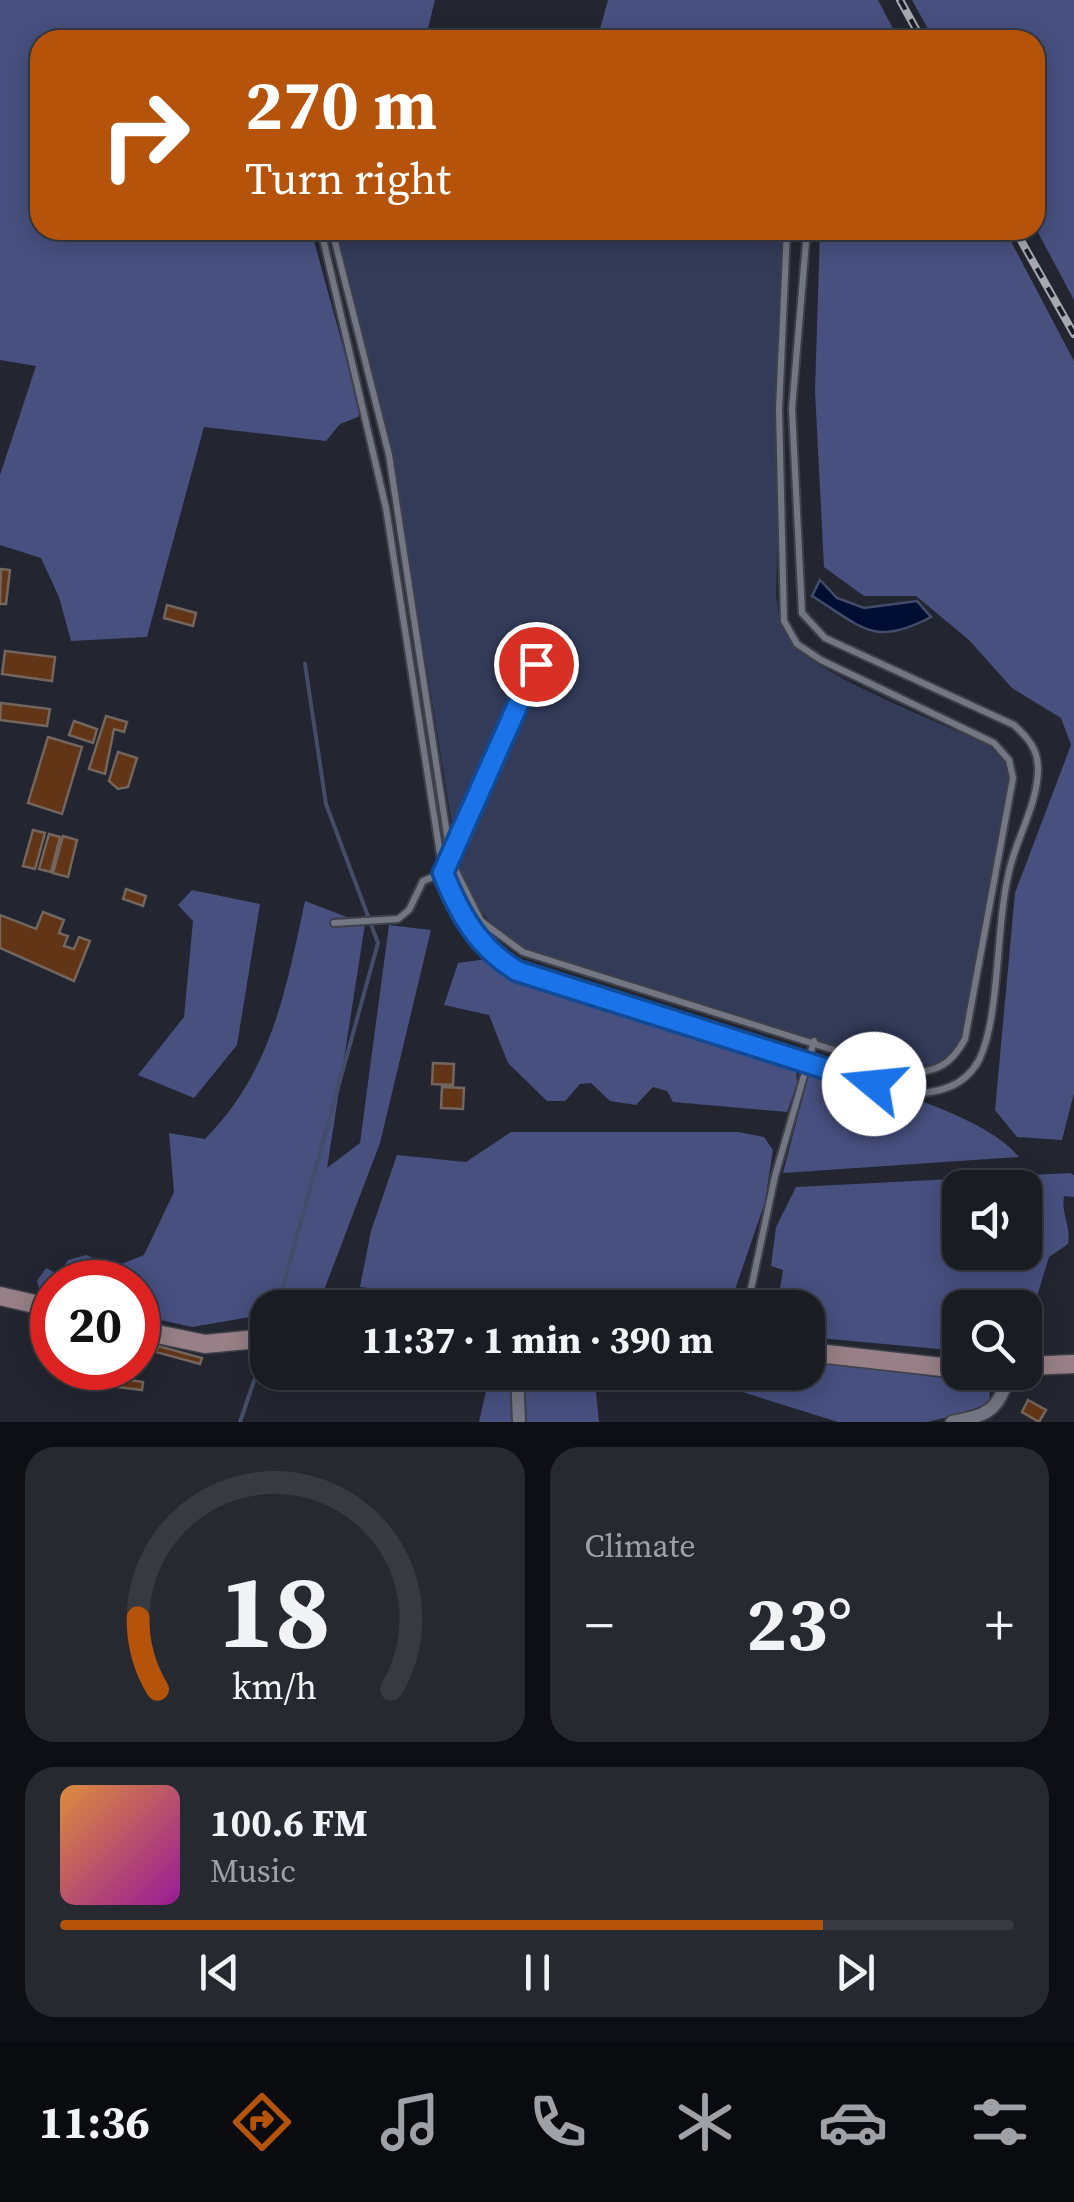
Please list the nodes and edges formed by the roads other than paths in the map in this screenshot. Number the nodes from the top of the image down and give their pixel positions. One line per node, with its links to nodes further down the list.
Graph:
1 (323, 240): 7 (lane)
2 (334, 240): 6 (lane)
3 (787, 240): 9 (lane)
4 (805, 240): 10 (lane)
5 (536, 664): 6 (lane)
6 (451, 861): 7 (lane); 9 (lane)
7 (443, 873): 8 (lane); 10 (lane)
8 (334, 923)
9 (814, 1041): 10 (lane)
10 (807, 1063): 11 (lane)
11 (751, 1290)
12 (0, 1296): 13 (street)
13 (30, 1303)
14 (160, 1334): 15 (street)
15 (250, 1340)
16 (825, 1354): 19 (street)
17 (1074, 1364): 18 (street)
18 (1042, 1365)
19 (942, 1367)
20 (518, 1390): 22 (street)
21 (1003, 1390): 23 (street)
22 (519, 1422)
23 (952, 1422)

